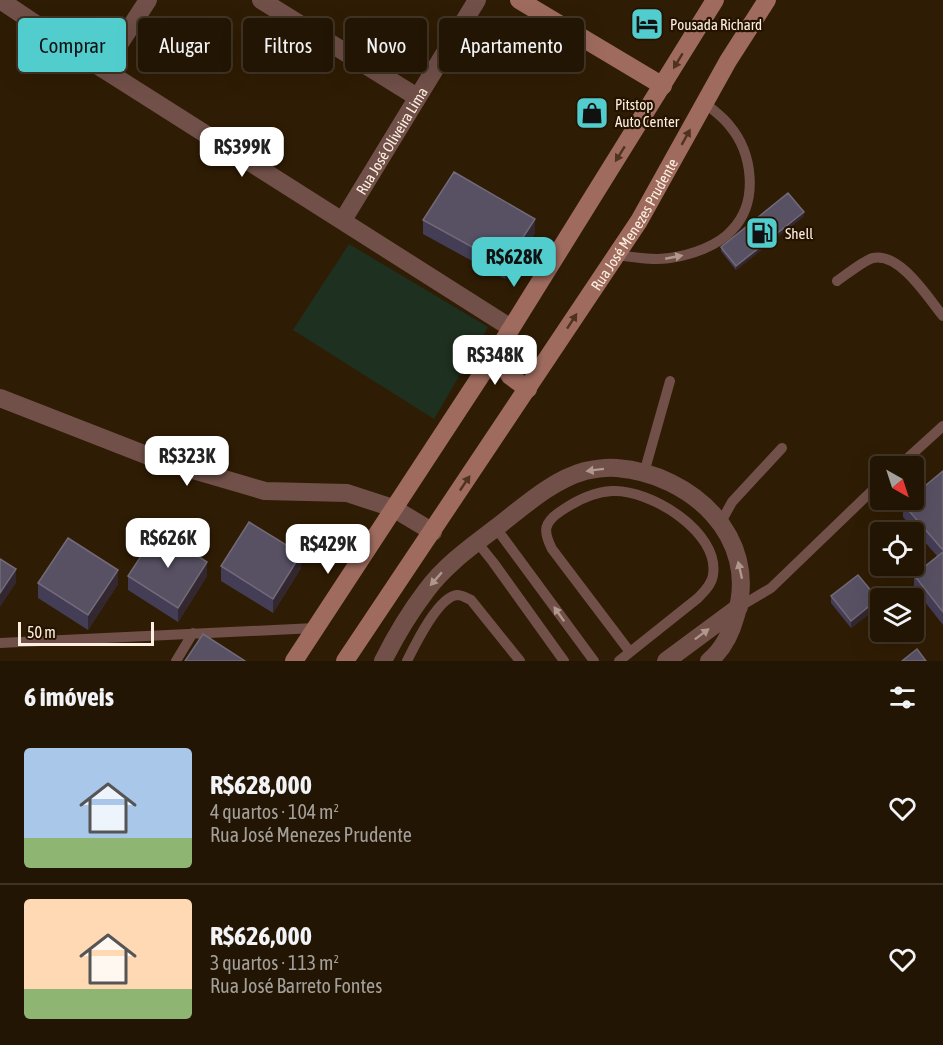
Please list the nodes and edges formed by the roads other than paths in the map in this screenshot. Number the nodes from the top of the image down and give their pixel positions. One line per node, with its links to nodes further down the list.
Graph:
1 (0, 0): 8 (street)
2 (148, 0): 9 (street)
3 (261, 0): 12 (street)
4 (477, 0): 12 (street, Rua José Oliveira Lima)
5 (519, 0): 11 (main road)
6 (715, 0): 11 (main road, one-way to 11)
7 (767, 0): 13 (main road, Rua José Menezes Prudente)
8 (27, 18)
9 (126, 34)
10 (108, 72): 14 (street)
11 (663, 86): 18 (main road, one-way to 18)
12 (417, 97): 14 (street, Rua José Oliveira Lima)
13 (705, 103): 15 (main road, Rua José Menezes Prudente, one-way to 13); 15 (lane, one-way to 13)
14 (343, 220): 18 (street)
15 (616, 255): 21 (main road, Rua José Menezes Prudente, one-way to 15)
16 (837, 280): 17 (lane)
17 (943, 316)
18 (511, 328): 19 (main road)
19 (496, 351): 21 (main road); 28 (main road)
20 (670, 381): 26 (lane)
21 (528, 389): 31 (main road, Rua José Menezes Prudente, one-way to 21)
22 (0, 398): 28 (street)
23 (943, 426): 25 (lane)
24 (782, 448): 29 (lane)
25 (910, 456)
26 (644, 473): 29 (street); 30 (street, one-way to 30)
27 (870, 493): 33 (lane)
28 (393, 508): 31 (street); 34 (main road)
29 (721, 522): 33 (street, one-way to 29)
30 (496, 528): 32 (street); 45 (lane, one-way to 30)
31 (433, 532): 40 (main road, Rua José Menezes Prudente)
32 (477, 542): 41 (street, one-way to 41); 44 (lane)
33 (739, 607): 47 (street, one-way to 33); 48 (street)
34 (315, 628): 35 (lane); 39 (main road)
35 (193, 633): 36 (lane); 38 (lane)
36 (0, 643)
37 (630, 652): 37 (lane); 46 (lane)
38 (176, 661)
39 (294, 661)
40 (345, 661)
41 (383, 661)
42 (406, 661): 43 (lane)
43 (520, 661)
44 (564, 661)
45 (594, 661)
46 (619, 661)
47 (666, 661)
48 (709, 661)

